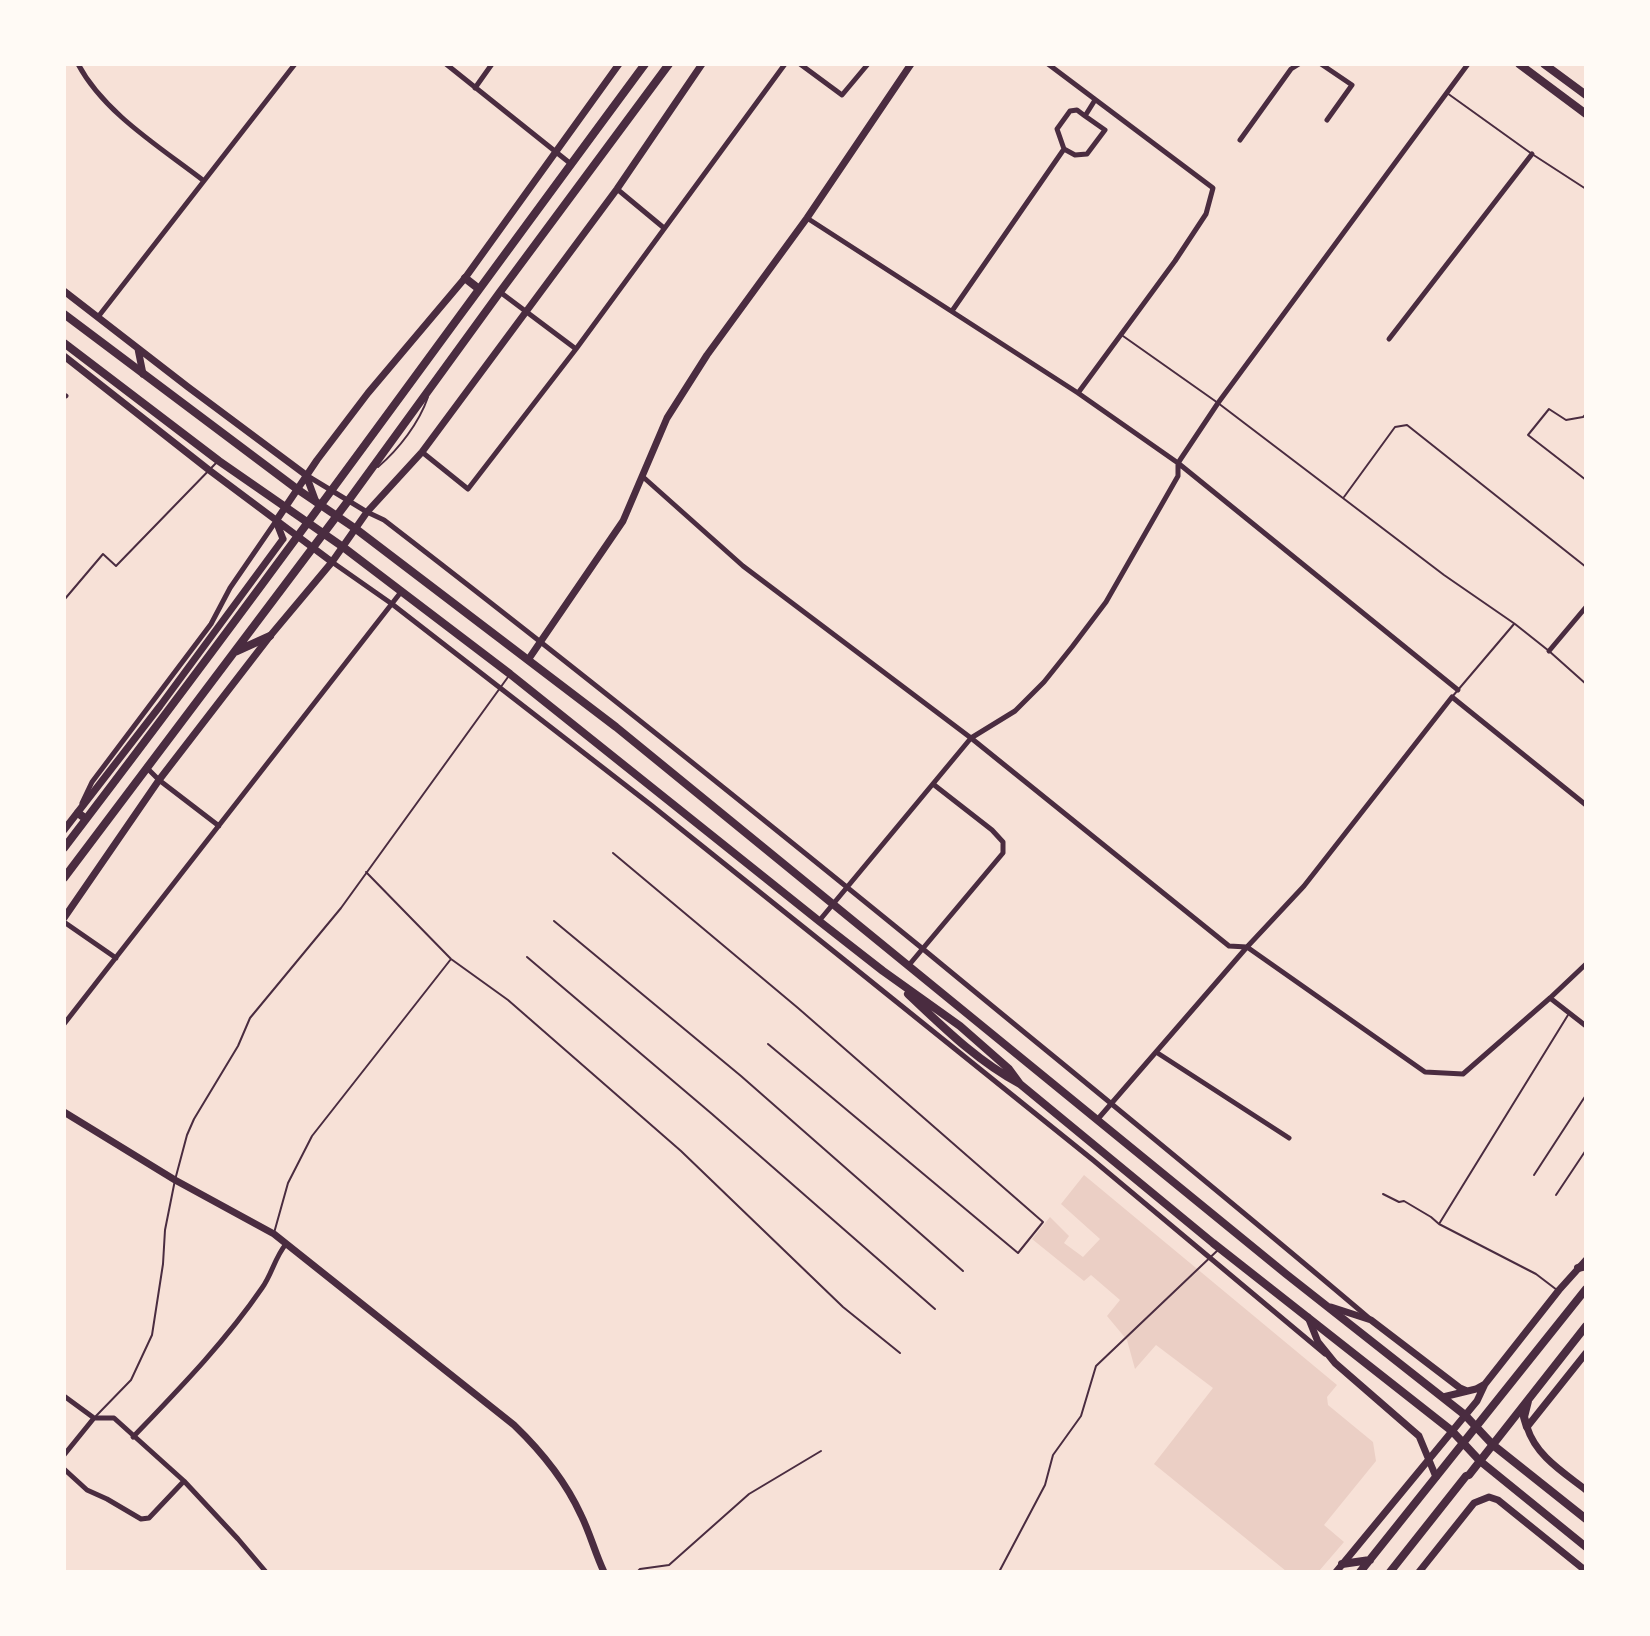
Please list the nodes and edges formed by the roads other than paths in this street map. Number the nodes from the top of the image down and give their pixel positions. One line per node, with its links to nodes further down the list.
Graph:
1 (78, 64): 31 (street)
2 (295, 64): 31 (street)
3 (446, 64): 19 (street)
4 (492, 64): 19 (street)
5 (619, 64): 28 (street)
6 (645, 64): 30 (main road)
7 (669, 64): 39 (main road)
8 (702, 64): 32 (street)
9 (784, 64): 35 (street)
10 (800, 64): 11 (street)
11 (868, 64)
12 (910, 64): 34 (street)
13 (1048, 64): 22 (street)
14 (1299, 64): 26 (street)
15 (1321, 64): 25 (street)
16 (1468, 64): 20 (street)
17 (1518, 64): 23 (main road)
18 (1544, 64): 21 (main road)
19 (475, 88): 28 (street)
20 (1447, 93): 29 (lane); 52 (street)
21 (1586, 95)
22 (1095, 100): 24 (street); 44 (street)
23 (1586, 114)
24 (1085, 116): 27 (street); 27 (street)
25 (1327, 120)
26 (1240, 140)
27 (1064, 149): 40 (street)
28 (555, 151): 30 (street); 36 (street)
29 (1532, 154): 33 (lane); 45 (street)
30 (571, 164): 37 (main road)
31 (204, 181): 43 (street)
32 (616, 189): 35 (street); 41 (street)
33 (1586, 189)
34 (807, 219): 40 (street); 59 (street)
35 (664, 228): 48 (street)
36 (465, 278): 37 (main road); 58 (street)
37 (480, 289): 63 (main road)
38 (64, 291): 43 (street)
39 (500, 292): 41 (street); 66 (main road)
40 (952, 311): 51 (street)
41 (525, 312): 48 (street); 54 (street)
42 (64, 314): 50 (main road)
43 (98, 317): 47 (street)
44 (1122, 334): 51 (street); 52 (lane)
45 (1389, 339)
46 (64, 343): 55 (main road)
47 (138, 349): 50 (street); 58 (street)
48 (576, 349): 54 (street)
49 (64, 356): 57 (street)
50 (143, 374): 61 (main road)
51 (1078, 393): 56 (street)
52 (1218, 403): 56 (street); 62 (lane)
53 (1586, 414): 60 (lane)
54 (422, 452): 65 (street)
55 (219, 461): 57 (lane); 64 (main road)
56 (1178, 463): 90 (street); 92 (street)
57 (209, 470): 67 (street); 78 (lane)
58 (306, 475): 61 (street); 63 (street); 65 (street)
59 (642, 476): 83 (street); 92 (street)
60 (1586, 480)
61 (297, 489): 63 (main road); 64 (street)
62 (1344, 497): 76 (lane); 81 (lane)
63 (319, 504): 66 (main road); 68 (main road)
64 (285, 508): 67 (street); 68 (main road)
65 (367, 512): 69 (street); 83 (street)
66 (337, 516): 69 (main road); 70 (main road)
67 (276, 522): 71 (street); 72 (street); 97 (street)
68 (308, 525): 70 (main road); 71 (main road)
69 (356, 529): 74 (street); 86 (main road)
70 (323, 534): 73 (main road); 74 (main road)
71 (298, 537): 72 (street); 73 (street); 98 (main road)
72 (283, 539): 97 (street)
73 (313, 547): 75 (street); 84 (main road)
74 (343, 547): 75 (street); 77 (main road)
75 (332, 562): 79 (street); 82 (street)
76 (1586, 567)
77 (401, 592): 79 (street); 87 (main road)
78 (64, 600)
79 (392, 604): 89 (street); 99 (street)
80 (1586, 607): 85 (street)
81 (1515, 624): 85 (lane); 90 (lane)
82 (270, 636): 84 (main road); 94 (street)
83 (541, 641): 86 (street); 105 (street)
84 (236, 651): 93 (main road)
85 (1549, 651): 88 (lane)
86 (528, 660): 106 (main road)
87 (510, 674): 89 (lane); 109 (main road)
88 (1586, 684)
89 (500, 689): 103 (lane); 139 (street)
90 (1458, 690): 91 (lane)
91 (1452, 697): 96 (street); 110 (street)
92 (971, 738): 95 (street); 110 (street)
93 (146, 767): 94 (street); 104 (main road)
94 (159, 780): 99 (street); 107 (street)
95 (933, 784): 105 (street); 111 (street)
96 (1586, 805)
97 (78, 813): 98 (main road); 100 (street)
98 (86, 819): 101 (main road)
99 (219, 826): 113 (street)
100 (64, 830)
101 (64, 848)
102 (614, 853): 122 (lane)
103 (366, 871): 114 (lane); 132 (lane)
104 (64, 878)
105 (848, 887): 106 (street); 111 (street)
106 (834, 904): 109 (street); 116 (main road)
107 (64, 920): 113 (street)
108 (554, 921): 142 (lane)
109 (819, 921): 117 (main road)
110 (1247, 947): 118 (street); 123 (street)
111 (922, 949): 116 (street); 126 (street)
112 (527, 957): 146 (lane)
113 (117, 958): 120 (street)
114 (451, 959): 136 (lane); 150 (lane)
115 (1586, 963): 118 (street)
116 (909, 965): 128 (main road)
117 (883, 971): 124 (main road); 124 (main road)
118 (1550, 998): 119 (street)
119 (1569, 1012): 121 (street); 135 (lane)
120 (64, 1024)
121 (1586, 1026)
122 (768, 1044)
123 (1156, 1052): 126 (street); 129 (street)
124 (1020, 1084): 138 (main road)
125 (1586, 1095): 131 (lane)
126 (1112, 1103): 128 (street); 148 (street)
127 (64, 1112): 132 (street)
128 (1097, 1119): 145 (main road)
129 (1289, 1138)
130 (1586, 1150): 134 (lane)
131 (1534, 1175)
132 (175, 1179): 136 (street); 159 (lane)
133 (1383, 1194): 135 (lane)
134 (1556, 1195)
135 (1439, 1224): 144 (lane)
136 (274, 1234): 137 (street)
137 (286, 1244): 163 (street); 182 (street)
138 (1220, 1248): 139 (lane); 147 (main road)
139 (1209, 1259): 152 (street); 184 (lane)
140 (1586, 1260): 141 (street)
141 (1582, 1267): 144 (street)
142 (963, 1271)
143 (1586, 1289): 160 (main road)
144 (1559, 1290): 153 (street)
145 (1326, 1306): 148 (street); 156 (main road)
146 (935, 1309)
147 (1308, 1317): 152 (street); 162 (main road)
148 (1371, 1320): 154 (street)
149 (1585, 1327): 157 (main road)
150 (900, 1353)
151 (1586, 1353): 161 (street)
152 (1335, 1363): 166 (street)
153 (1485, 1384): 154 (street); 158 (street)
154 (1467, 1391): 156 (street)
155 (64, 1396): 159 (street)
156 (1443, 1397): 158 (main road)
157 (1528, 1400): 161 (main road); 165 (main road)
158 (1465, 1415): 160 (main road); 162 (street)
159 (94, 1418): 163 (street); 168 (street)
160 (1476, 1426): 164 (main road); 165 (main road)
161 (1527, 1427): 175 (street)
162 (1452, 1431): 164 (main road); 169 (street)
163 (133, 1437): 174 (street)
164 (1464, 1443): 170 (main road); 173 (main road)
165 (1493, 1445): 170 (main road); 176 (main road)
166 (1424, 1448): 169 (street); 172 (street)
167 (821, 1451): 183 (lane)
168 (64, 1455)
169 (1429, 1460): 172 (street); 173 (street)
170 (1480, 1461): 177 (main road); 186 (main road)
171 (64, 1469): 174 (street)
172 (1419, 1472): 179 (street)
173 (1436, 1477): 178 (main road)
174 (184, 1481): 181 (street)
175 (1586, 1490)
176 (1586, 1520)
177 (1586, 1547)
178 (1370, 1560): 179 (main road); 185 (main road)
179 (1339, 1568)
180 (1586, 1571): 187 (street)
181 (266, 1572)
182 (604, 1572)
183 (637, 1572)
184 (999, 1572)
185 (1360, 1572)
186 (1390, 1572)
187 (1419, 1572)

